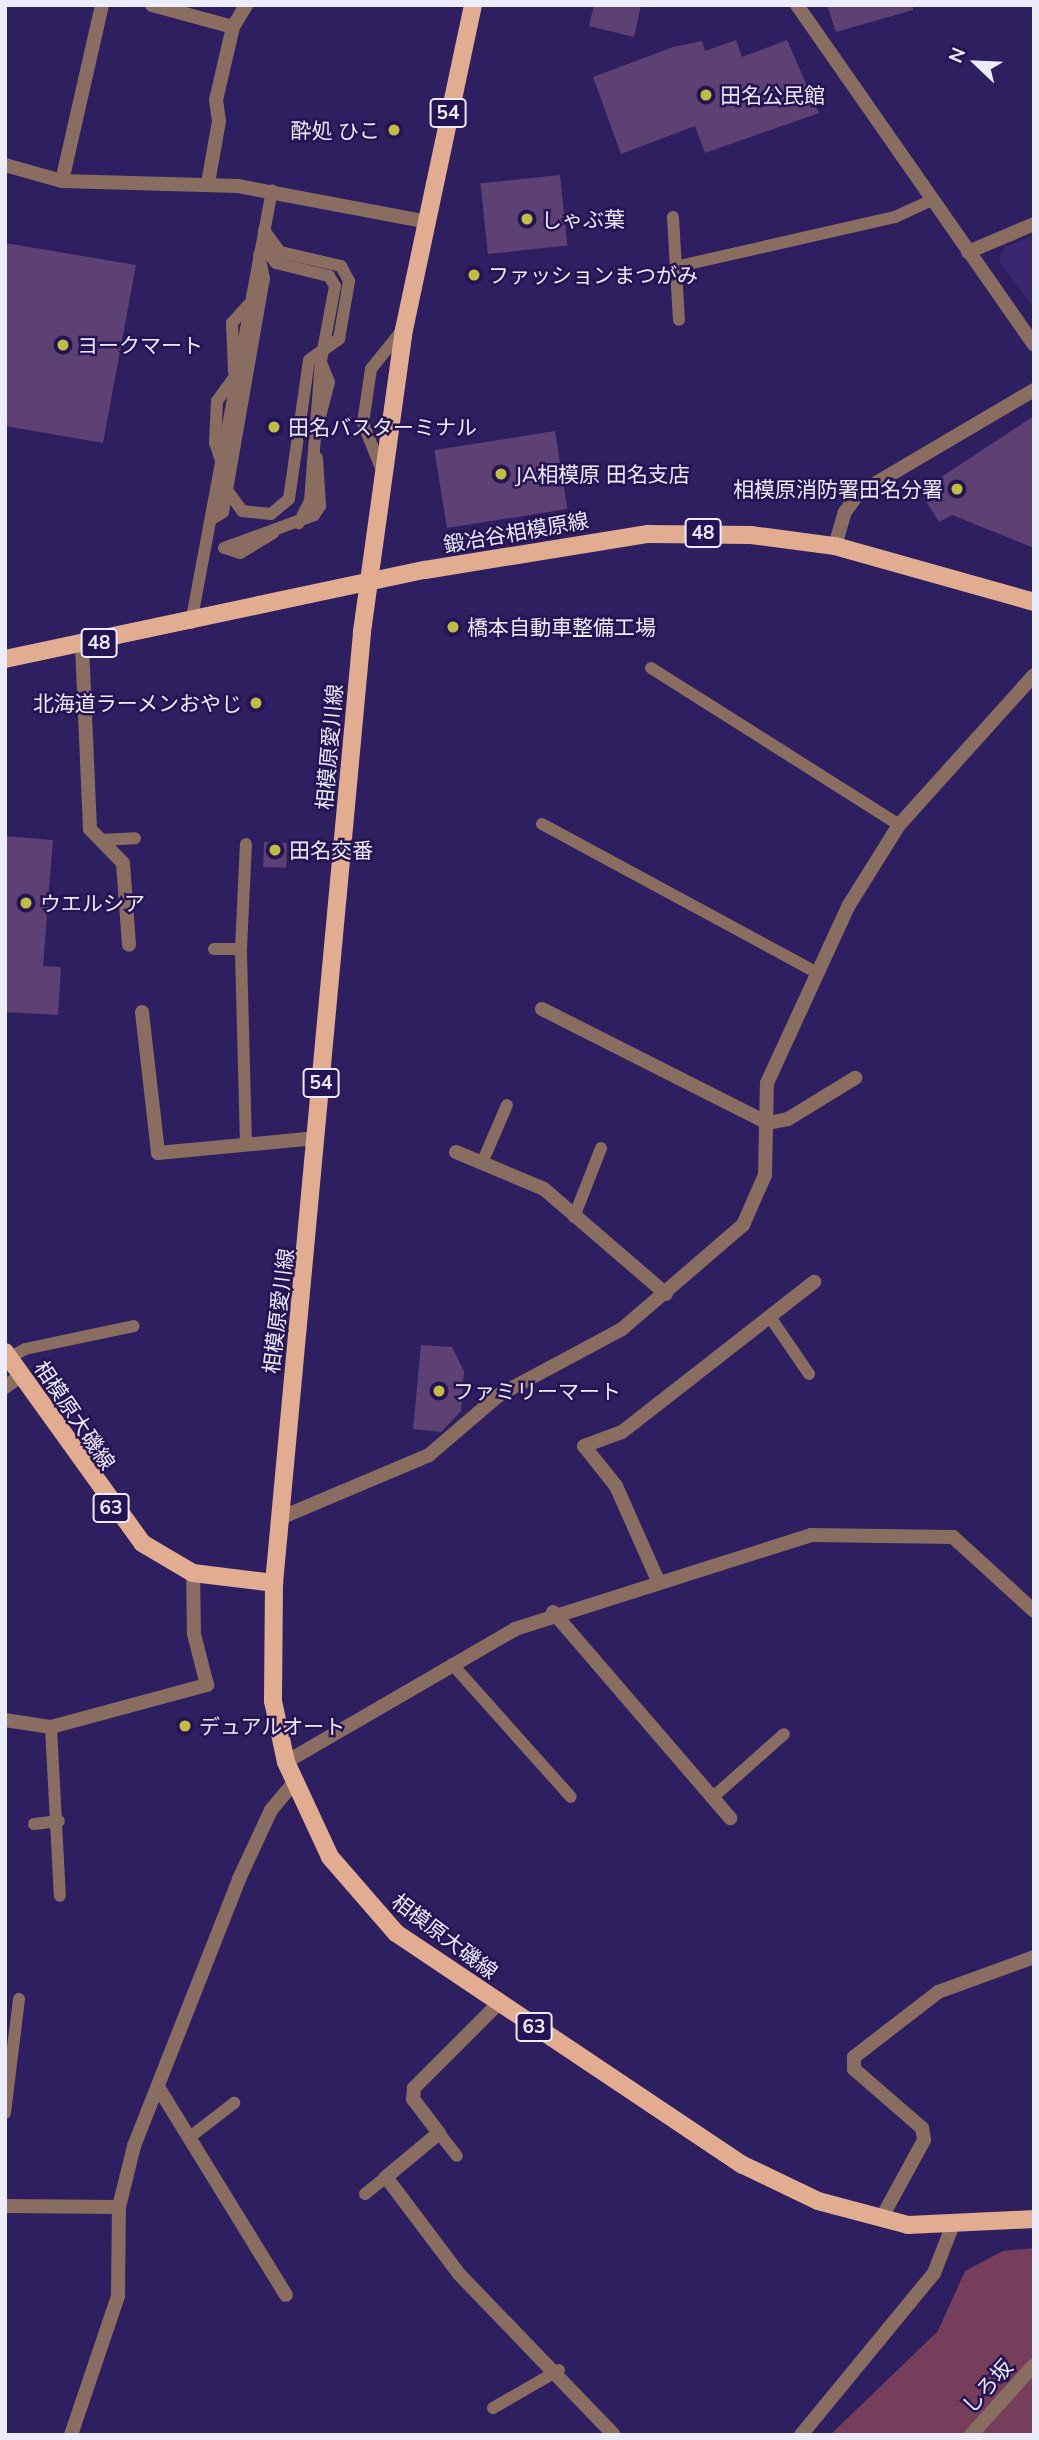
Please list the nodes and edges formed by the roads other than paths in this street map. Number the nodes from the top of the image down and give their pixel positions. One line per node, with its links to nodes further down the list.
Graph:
1 (102, 5): 8 (street)
2 (152, 5): 6 (street)
3 (246, 5): 6 (street)
4 (472, 5): 13 (main road, 相模原愛川線 / 54)
5 (797, 5): 11 (street)
6 (233, 27): 9 (street)
7 (5, 165): 8 (street)
8 (62, 181): 9 (street)
9 (208, 183): 10 (street)
10 (271, 191): 13 (street); 15 (lane)
11 (932, 200): 17 (street); 19 (lane)
12 (673, 217): 19 (lane)
13 (424, 221): 22 (main road, 相模原愛川線 / 54)
14 (1034, 224): 17 (street)
15 (264, 230): 16 (lane); 18 (lane)
16 (260, 249): 20 (lane); 20 (lane)
17 (968, 252): 23 (street)
18 (304, 258): 20 (lane); 24 (lane)
19 (675, 267): 21 (lane)
20 (269, 270): 24 (lane); 27 (lane); 28 (lane)
21 (679, 320)
22 (404, 328): 26 (main road, 相模原愛川線 / 54); 26 (lane)
23 (1034, 345)
24 (322, 356): 27 (lane); 29 (lane)
25 (1034, 390): 30 (street)
26 (381, 468): 31 (main road, 相模原愛川線 / 54)
27 (227, 490): 28 (lane)
28 (212, 519): 29 (lane)
29 (210, 534): 33 (lane)
30 (835, 546): 31 (main road, 鍛冶谷相模原線 / 48); 32 (main road, 鍛冶谷相模原線 / 48)
31 (368, 583): 33 (main road, 鍛冶谷相模原線 / 48); 52 (main road, 相模原愛川線 / 54)
32 (1034, 602)
33 (191, 624): 34 (main road, 鍛冶谷相模原線 / 48)
34 (82, 646): 35 (main road, 鍛冶谷相模原線 / 48); 41 (street)
35 (5, 659)
36 (651, 668): 39 (lane)
37 (1034, 675): 39 (street)
38 (542, 824): 46 (lane)
39 (899, 825): 46 (street)
40 (135, 838): 41 (lane)
41 (101, 840): 43 (street)
42 (246, 844): 45 (lane)
43 (129, 945)
44 (214, 949): 45 (lane)
45 (241, 949): 53 (lane)
46 (816, 972): 51 (street)
47 (542, 1009): 51 (street)
48 (142, 1012): 53 (street)
49 (855, 1078): 51 (street)
50 (507, 1105): 56 (lane)
51 (768, 1123): 59 (street)
52 (316, 1138): 53 (street); 66 (main road, 相模原愛川線 / 54)
53 (246, 1144)
54 (601, 1148): 57 (lane)
55 (456, 1152): 56 (street)
56 (482, 1163): 57 (street)
57 (574, 1217): 59 (street)
58 (814, 1282): 60 (street)
59 (666, 1294): 66 (street)
60 (770, 1317): 63 (lane); 69 (street)
61 (134, 1326): 62 (lane)
62 (7, 1355): 64 (main road, 相模原大磯線 / 63)
63 (809, 1374)
64 (22, 1376): 65 (street); 67 (main road, 相模原大磯線 / 63)
65 (5, 1387)
66 (279, 1518): 68 (main road, 相模原愛川線 / 54)
67 (193, 1573): 68 (main road, 相模原大磯線 / 63); 74 (street)
68 (274, 1583): 76 (main road, 相模原大磯線 / 63)
69 (659, 1583): 70 (street); 71 (street)
70 (1034, 1611)
71 (553, 1612): 72 (street); 79 (street)
72 (452, 1664): 76 (street); 78 (lane)
73 (5, 1720): 74 (street)
74 (51, 1727): 81 (lane)
75 (784, 1734): 79 (lane)
76 (286, 1762): 77 (main road, 相模原大磯線 / 63)
77 (292, 1785): 86 (main road, 相模原大磯線 / 63); 88 (street)
78 (571, 1797)
79 (712, 1798): 80 (street)
80 (730, 1818)
81 (59, 1821): 82 (lane); 83 (lane)
82 (34, 1824)
83 (60, 1896)
84 (1034, 1957): 98 (street)
85 (19, 1999): 87 (lane)
86 (498, 2004): 91 (street); 98 (main road, 相模原大磯線 / 63)
87 (9, 2049): 90 (lane)
88 (158, 2087): 92 (street); 97 (street)
89 (234, 2103): 92 (lane)
90 (5, 2113)
91 (439, 2133): 93 (lane); 94 (street)
92 (190, 2137): 101 (street)
93 (457, 2156)
94 (386, 2176): 95 (lane); 103 (street)
95 (365, 2194)
96 (5, 2206): 97 (street)
97 (119, 2207): 105 (street)
98 (881, 2219): 100 (main road, 相模原大磯線 / 63)
99 (1034, 2219): 100 (main road, 相模原大磯線 / 63)
100 (952, 2227): 107 (street)
101 (286, 2295)
102 (1034, 2365): 108 (street, しろ坂)
103 (559, 2370): 104 (lane); 106 (street)
104 (493, 2408)
105 (71, 2435)
106 (614, 2435)
107 (801, 2435)
108 (971, 2435)

